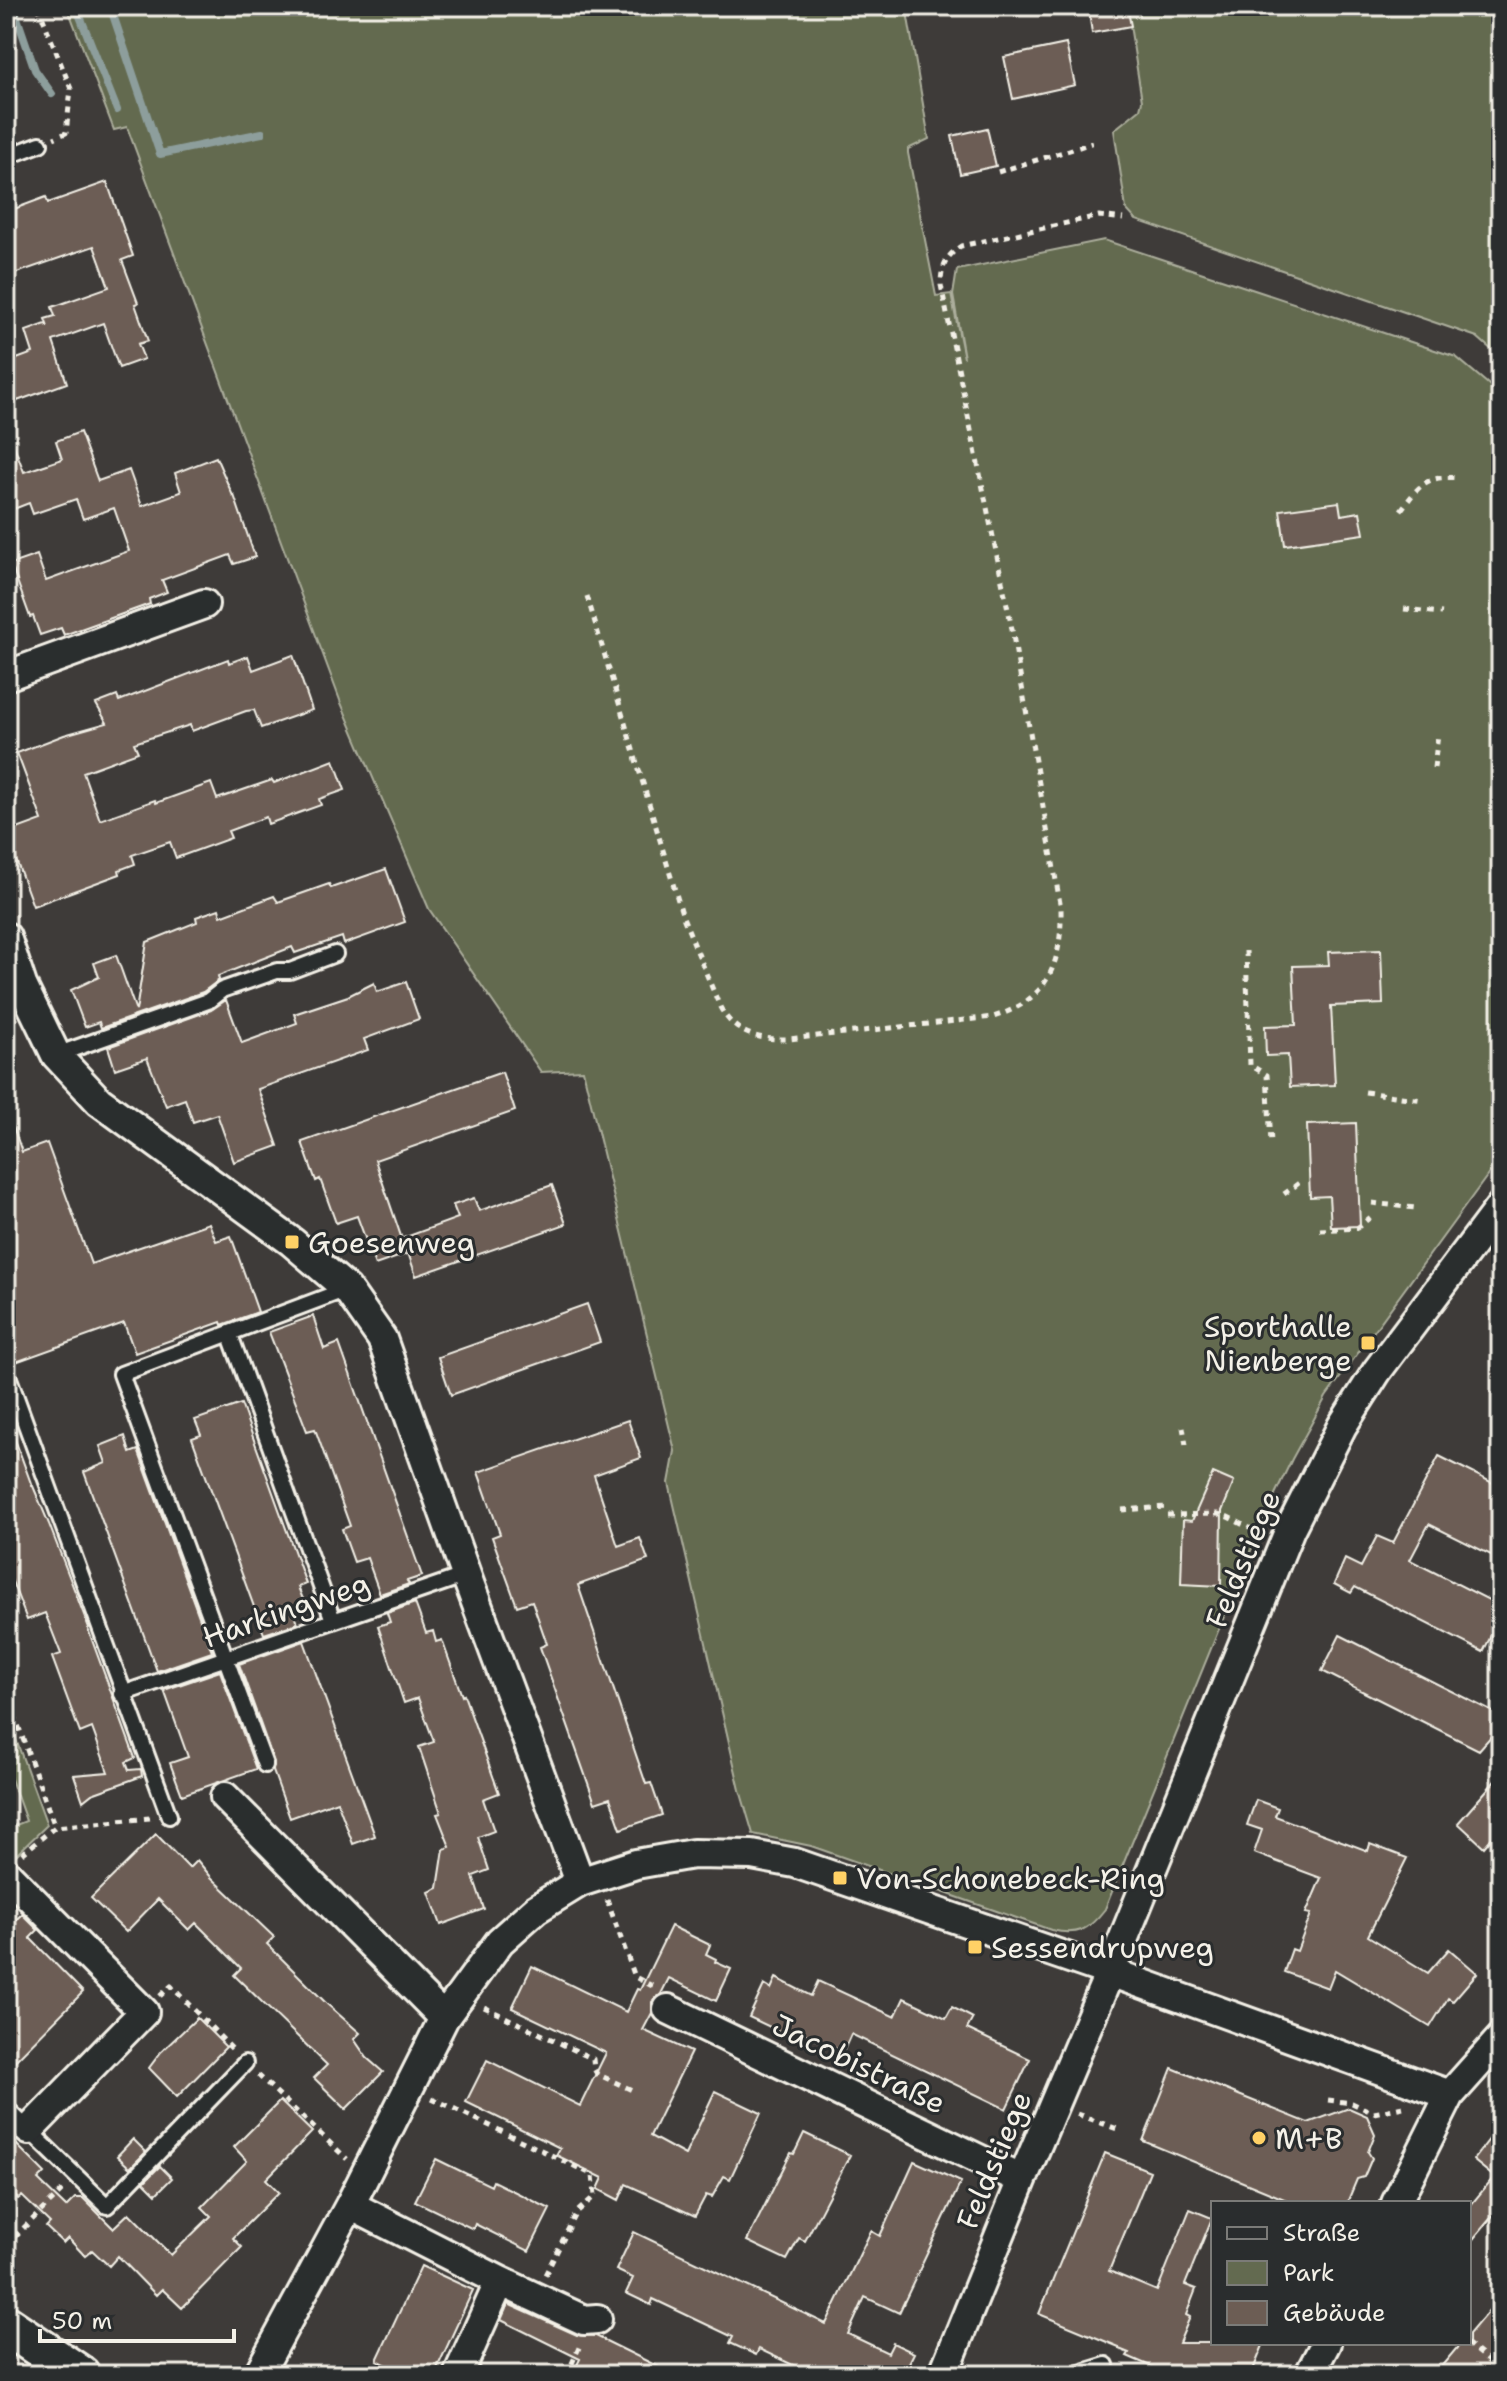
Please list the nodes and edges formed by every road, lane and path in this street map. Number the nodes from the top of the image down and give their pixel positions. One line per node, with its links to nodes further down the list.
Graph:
1 (38, 6): 3 (path)
2 (1092, 143): 5 (path)
3 (40, 144): 4 (lane)
4 (6, 157)
5 (998, 172)
6 (1123, 219): 9 (path)
7 (1459, 478): 8 (path)
8 (1401, 510)
9 (587, 596)
10 (204, 604): 13 (street)
11 (1404, 609): 12 (path)
12 (1442, 613)
13 (6, 676)
14 (1438, 734): 15 (path)
15 (1434, 768)
16 (6, 937): 19 (street)
17 (1246, 951): 23 (path)
18 (335, 954): 20 (lane)
19 (14, 988): 20 (street)
20 (56, 1055): 31 (street)
21 (1365, 1092): 22 (path)
22 (1423, 1100)
23 (1271, 1143)
24 (1299, 1183): 25 (path)
25 (1284, 1194)
26 (1372, 1203): 28 (path)
27 (1501, 1206): 39 (street, Feldstiege)
28 (1415, 1208)
29 (1372, 1216): 30 (path)
30 (1320, 1230)
31 (347, 1289): 32 (lane); 40 (street)
32 (230, 1335): 41 (lane); 42 (lane)
33 (6, 1370): 44 (lane)
34 (1183, 1427): 35 (path)
35 (1186, 1445)
36 (1167, 1507): 37 (path)
37 (1122, 1510)
38 (1167, 1515): 39 (path)
39 (1283, 1546): 51 (street, Feldstiege)
40 (466, 1575): 41 (lane, Harkingweg); 50 (street)
41 (333, 1620): 42 (lane, Harkingweg)
42 (224, 1659): 44 (lane, Harkingweg); 45 (lane)
43 (6, 1692): 48 (path)
44 (122, 1694): 47 (lane)
45 (265, 1765)
46 (225, 1797): 52 (street)
47 (169, 1816): 48 (path)
48 (55, 1827): 49 (path)
49 (11, 1866): 54 (street)
50 (589, 1879): 51 (street); 52 (street); 53 (path)
51 (1110, 1972): 59 (street); 61 (street, Feldstiege)
52 (452, 2007): 57 (street); 58 (path)
53 (668, 2009): 67 (street, Jacobistraße)
54 (144, 2012): 56 (path); 63 (street)
55 (1501, 2038): 59 (street)
56 (245, 2063): 65 (lane); 66 (path)
57 (409, 2087): 66 (street); 72 (path)
58 (632, 2090)
59 (1450, 2095): 60 (path); 68 (street)
60 (1328, 2100)
61 (1054, 2105): 64 (path); 67 (street, Feldstiege)
62 (6, 2108): 63 (lane)
63 (29, 2130): 65 (lane)
64 (1120, 2130)
65 (77, 2176): 70 (path)
66 (365, 2176): 69 (street)
67 (1022, 2180): 82 (street, Feldstiege)
68 (1397, 2201)
69 (350, 2205): 71 (street); 80 (street)
70 (6, 2245)
71 (500, 2281): 72 (street); 81 (street)
72 (534, 2297): 73 (street)
73 (597, 2319)
74 (6, 2325): 79 (main road)
75 (1325, 2345): 84 (street)
76 (1469, 2345): 78 (path)
77 (1106, 2365): 83 (lane)
78 (1501, 2372)
79 (80, 2375)
80 (258, 2375)
81 (458, 2375)
82 (943, 2375)
83 (1073, 2375)
84 (1309, 2375)

